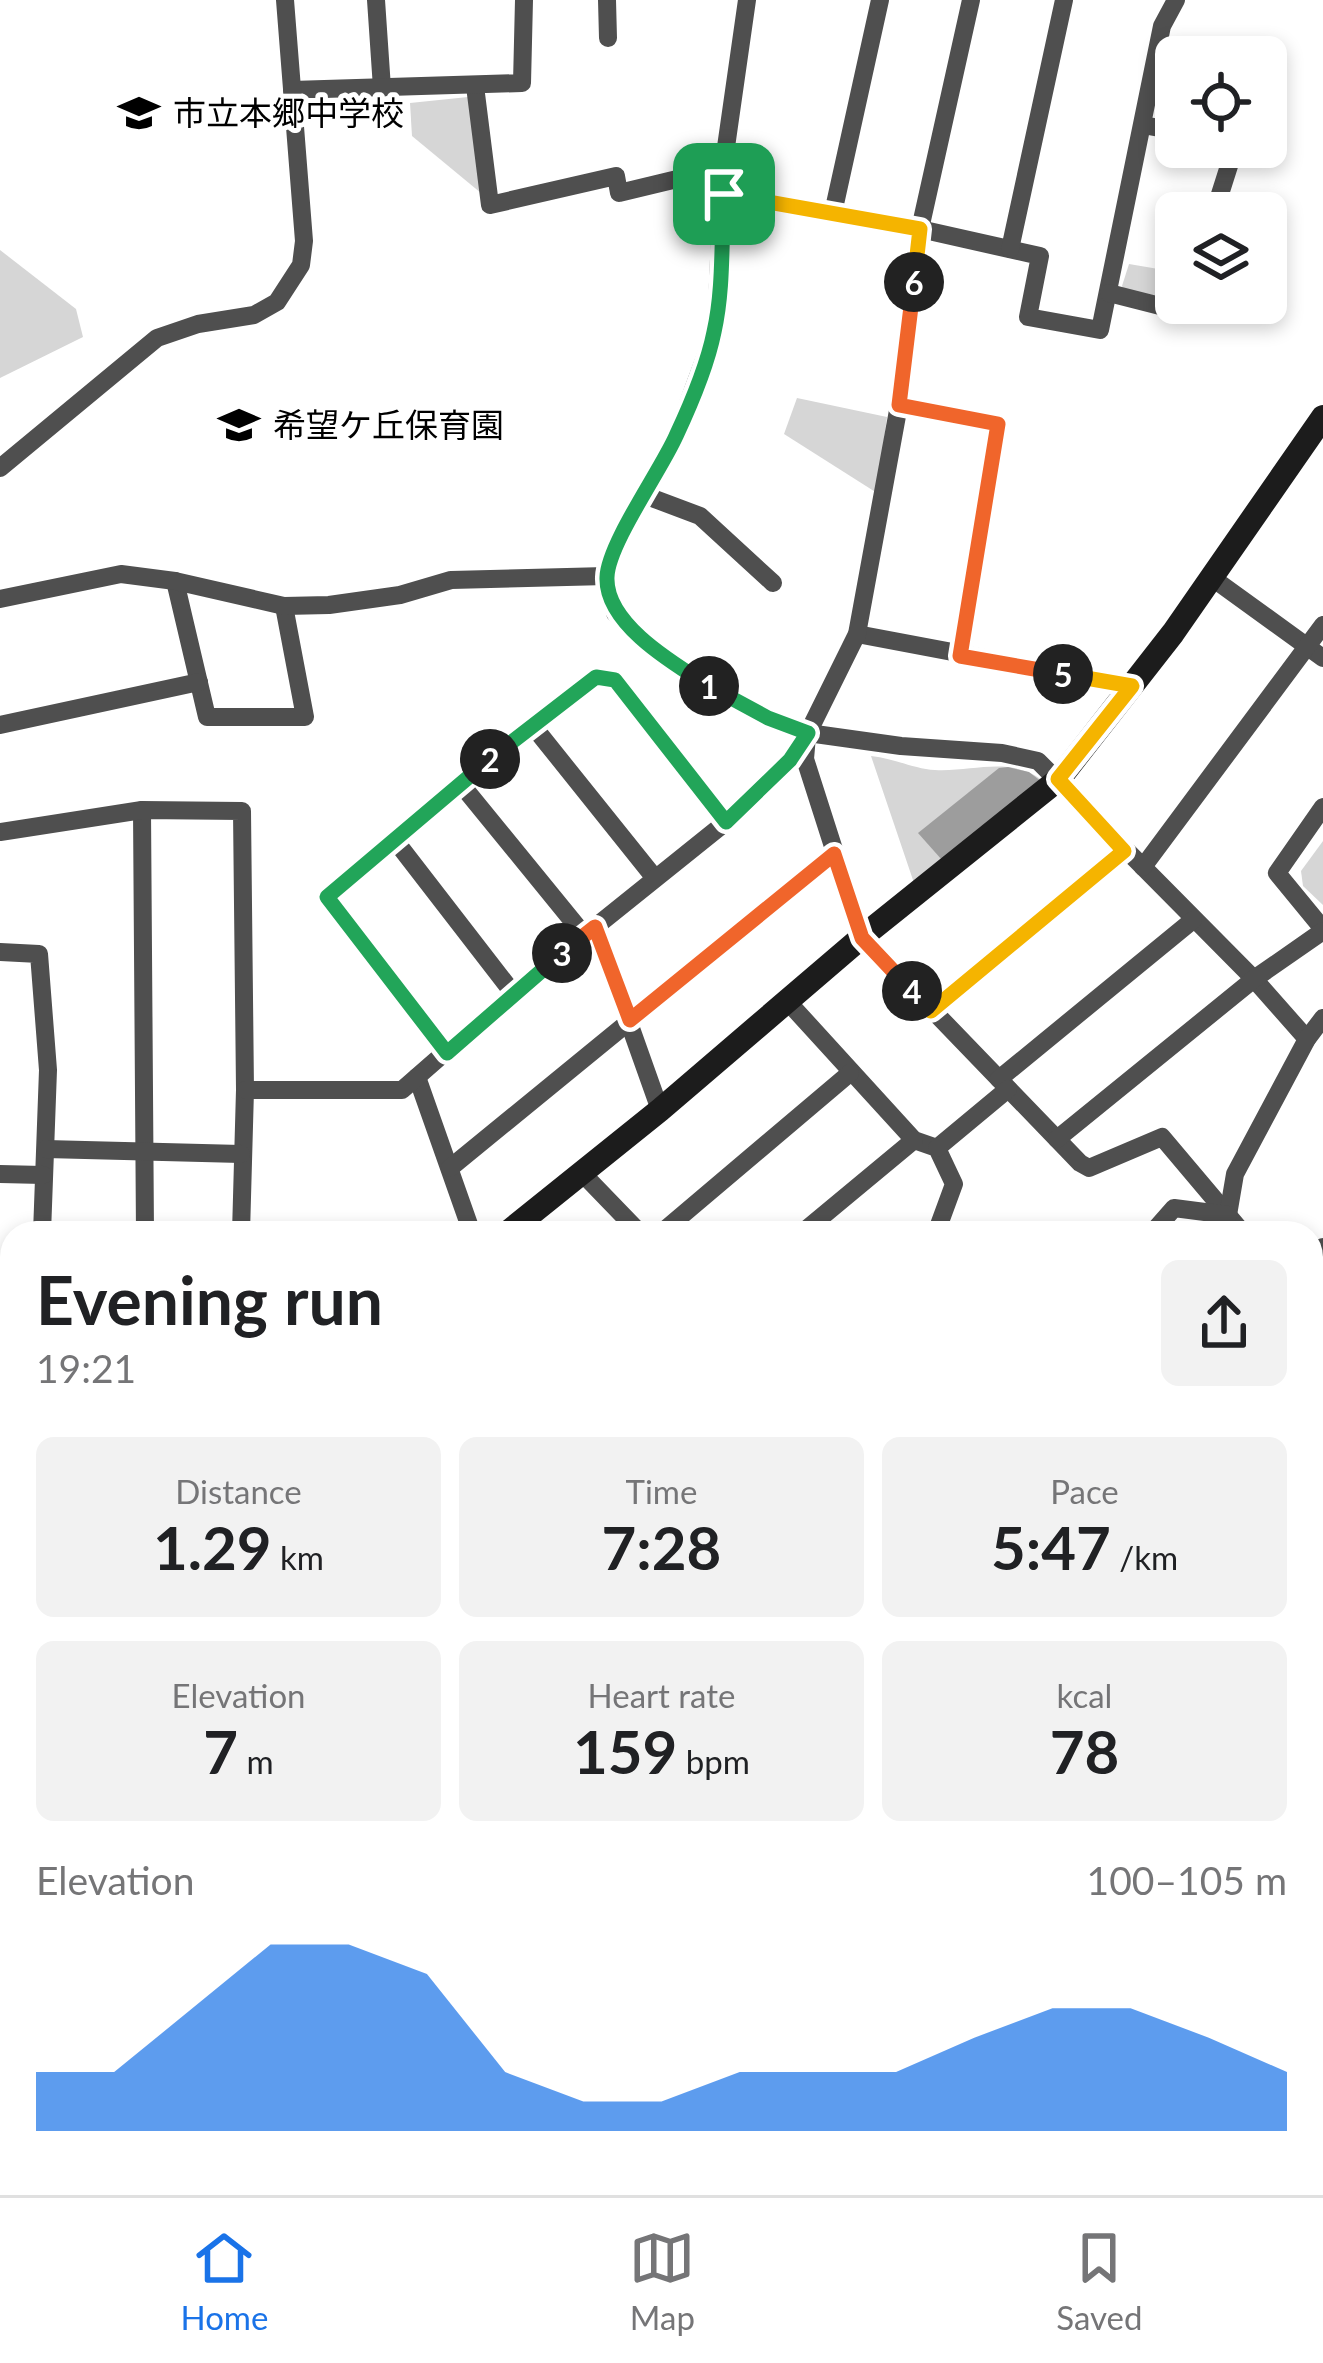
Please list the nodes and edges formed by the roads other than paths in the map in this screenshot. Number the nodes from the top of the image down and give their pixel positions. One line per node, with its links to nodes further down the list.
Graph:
1 (285, 0): 13 (street)
2 (376, 0): 12 (street)
3 (524, 0): 11 (street)
4 (607, 0): 10 (street)
5 (747, 0): 16 (street)
6 (880, 0): 18 (street)
7 (971, 0): 19 (street)
8 (1064, 0): 20 (street)
9 (1176, 0): 14 (street)
10 (608, 38)
11 (475, 86): 12 (street); 16 (street)
12 (382, 88): 13 (street)
13 (292, 90): 25 (street)
14 (1144, 125): 15 (street); 21 (street)
15 (1155, 127)
16 (723, 168): 17 (street)
17 (724, 194): 18 (street); 26 (street)
18 (832, 213): 19 (street)
19 (920, 229): 20 (street); 23 (street)
20 (1010, 249): 21 (street)
21 (1108, 293): 22 (street)
22 (1155, 305)
23 (899, 405): 34 (street); 36 (street)
24 (1323, 417): 28 (street)
25 (0, 468)
26 (644, 495): 27 (street); 30 (street)
27 (606, 576): 32 (street); 41 (street)
28 (1211, 577): 35 (street); 38 (street)
29 (175, 581): 31 (street); 32 (street); 37 (street)
30 (773, 583)
31 (0, 599)
32 (284, 607): 37 (street)
33 (1323, 625): 35 (street)
34 (857, 634): 36 (street); 41 (street)
35 (1316, 652): 51 (street)
36 (960, 656): 38 (street)
37 (199, 682): 39 (street)
38 (1132, 686): 42 (street)
39 (0, 725)
40 (532, 726): 43 (street); 46 (street); 52 (street)
41 (808, 733): 42 (street); 46 (street); 50 (street)
42 (1058, 779): 49 (street); 56 (street)
43 (460, 783): 48 (street); 55 (street)
44 (1323, 807): 54 (street)
45 (142, 810): 47 (street); 69 (street); 75 (street)
46 (726, 822): 52 (street)
47 (0, 832)
48 (394, 839): 59 (street); 65 (street)
49 (1124, 851): 51 (street); 61 (street)
50 (834, 854): 56 (street); 63 (street)
51 (1143, 867): 53 (street)
52 (654, 877): 55 (street)
53 (1193, 920): 58 (street); 68 (street)
54 (1323, 930): 58 (street)
55 (590, 931): 59 (street); 63 (street)
56 (862, 938): 60 (street); 61 (street)
57 (0, 952): 74 (street)
58 (1254, 979): 64 (street); 71 (street)
59 (513, 992): 65 (street)
60 (789, 1003): 66 (street); 70 (street)
61 (931, 1011): 68 (street)
62 (1323, 1018): 64 (street)
63 (630, 1020): 70 (street); 77 (street)
64 (1307, 1039): 81 (street)
65 (447, 1053): 67 (street)
66 (850, 1073): 72 (street); 88 (street)
67 (417, 1077): 69 (street); 77 (street)
68 (1004, 1084): 71 (street); 73 (street)
69 (245, 1090): 76 (street)
70 (661, 1111): 79 (street)
71 (1057, 1139): 81 (street)
72 (914, 1140): 73 (street); 89 (street)
73 (937, 1148): 90 (street)
74 (46, 1150): 75 (street); 80 (street)
75 (147, 1153): 76 (street); 83 (street)
76 (241, 1154): 84 (street)
77 (450, 1168): 85 (street)
78 (0, 1174): 80 (street)
79 (583, 1174): 86 (street); 87 (street)
80 (43, 1175): 82 (street)
81 (1228, 1215): 91 (street); 92 (street)
82 (42, 1221)
83 (145, 1221)
84 (241, 1221)
85 (468, 1221)
86 (522, 1221)
87 (628, 1221)
88 (676, 1221)
89 (816, 1221)
90 (940, 1221)
91 (1163, 1221)
92 (1233, 1221)

